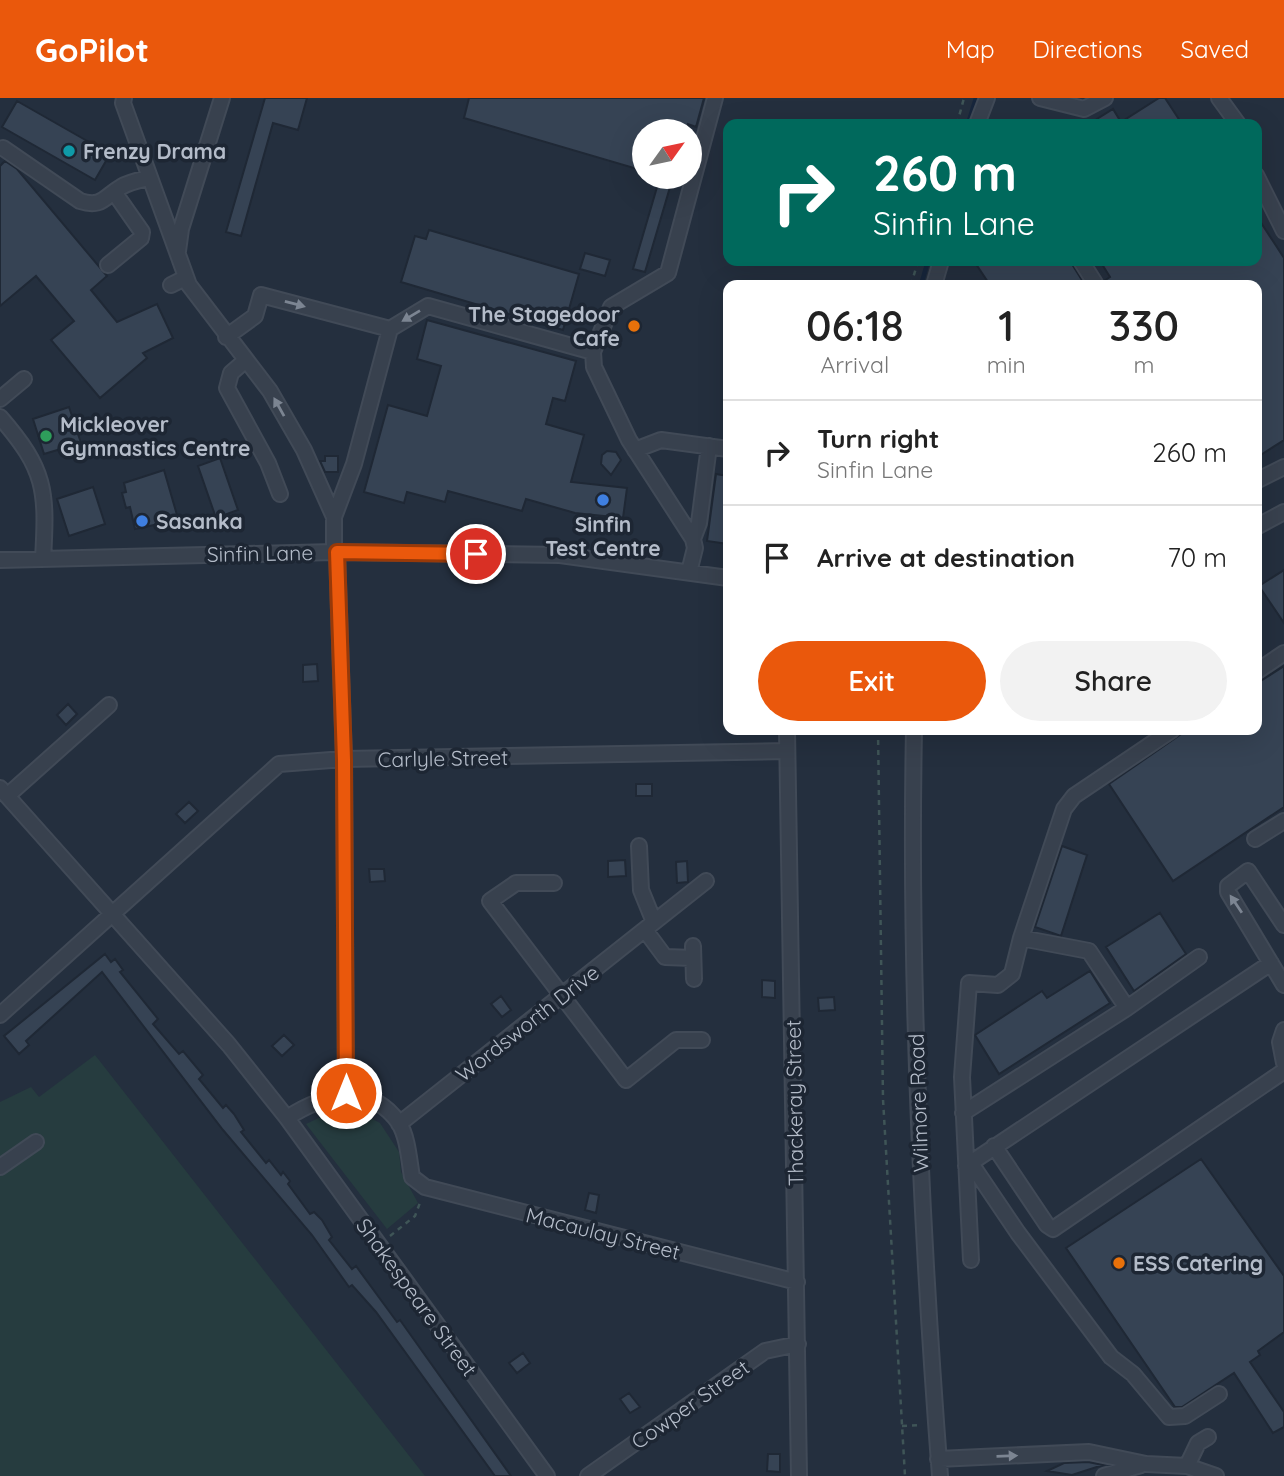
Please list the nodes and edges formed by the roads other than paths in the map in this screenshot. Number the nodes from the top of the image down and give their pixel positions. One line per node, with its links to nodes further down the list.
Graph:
1 (124, 98): 11 (street)
2 (222, 98): 15 (street)
3 (715, 98): 19 (street)
4 (987, 98): 8 (street)
5 (1040, 98): 6 (street)
6 (1105, 98)
7 (1219, 98): 9 (street)
8 (979, 119)
9 (1234, 119)
10 (3, 148): 13 (street)
11 (149, 178): 13 (street); 15 (street)
12 (1262, 187): 14 (street)
13 (114, 192): 16 (street)
14 (1284, 231)
15 (178, 258): 18 (street)
16 (108, 265)
17 (390, 329): 18 (street, one-way to 17); 19 (street, one-way to 17); 31 (street)
18 (226, 337): 20 (street)
19 (593, 352): 26 (street)
20 (246, 360): 29 (street); 31 (street, one-way to 20)
21 (24, 379): 22 (street)
22 (0, 399)
23 (0, 417): 36 (street)
24 (709, 446): 25 (street); 26 (street); 33 (street)
25 (723, 448)
26 (635, 450): 33 (street)
27 (1284, 467): 28 (street)
28 (1262, 478)
29 (280, 494)
30 (1284, 512): 32 (street)
31 (334, 517): 34 (street)
32 (1262, 524)
33 (693, 539): 37 (street)
34 (336, 552): 36 (street, Sinfin Lane); 37 (street, Sinfin Lane); 46 (street)
35 (0, 559): 36 (street, Sinfin Lane)
36 (43, 559)
37 (689, 572): 38 (street, Sinfin Lane)
38 (723, 577)
39 (1284, 653): 40 (street)
40 (1262, 668)
41 (108, 705): 47 (street)
42 (787, 735): 45 (street, Thackeray Street)
43 (914, 735): 81 (street, Wilmore Road)
44 (1164, 735): 56 (street)
45 (787, 751): 46 (street, Carlyle Street); 77 (street, Thackeray Street)
46 (344, 760): 53 (street, Carlyle Street); 68 (street)
47 (3, 792): 53 (street, Shakespeare Street)
48 (1284, 821): 49 (street)
49 (1255, 839)
50 (639, 846): 55 (street)
51 (706, 881): 55 (street, Wordsworth Drive)
52 (554, 883): 61 (street)
53 (114, 912): 63 (street, Carlyle Street); 70 (street, Shakespeare Street)
54 (1284, 925): 58 (street, one-way to 54)
55 (650, 926): 59 (street); 61 (street, Wordsworth Drive)
56 (1021, 937): 62 (street); 69 (street)
57 (1199, 957): 62 (street)
58 (1270, 963): 60 (street); 73 (street)
59 (694, 979)
60 (1284, 985)
61 (561, 995): 65 (street); 71 (street, Wordsworth Drive)
62 (1127, 1008): 69 (street)
63 (0, 1015)
64 (1284, 1030): 66 (street)
65 (702, 1040)
66 (1284, 1063)
67 (1284, 1071): 73 (street)
68 (346, 1093): 70 (street); 71 (street)
69 (964, 1113): 74 (street)
70 (286, 1118): 84 (street, Shakespeare Street)
71 (399, 1124): 77 (street, Macaulay Street)
72 (36, 1142): 75 (street)
73 (994, 1146): 74 (street)
74 (968, 1164): 76 (street); 79 (street)
75 (1, 1169)
76 (971, 1260)
77 (797, 1282): 78 (street, Thackeray Street)
78 (798, 1344): 85 (street, Cowper Street); 86 (street, Thackeray Street)
79 (1219, 1394)
80 (1209, 1437): 83 (street)
81 (938, 1459): 82 (street, one-way to 82); 87 (street, Wilmore Road)
82 (1146, 1464): 83 (street); 88 (street)
83 (1187, 1466): 89 (street)
84 (547, 1476)
85 (588, 1476)
86 (799, 1476)
87 (940, 1476)
88 (1104, 1476)
89 (1216, 1476)

